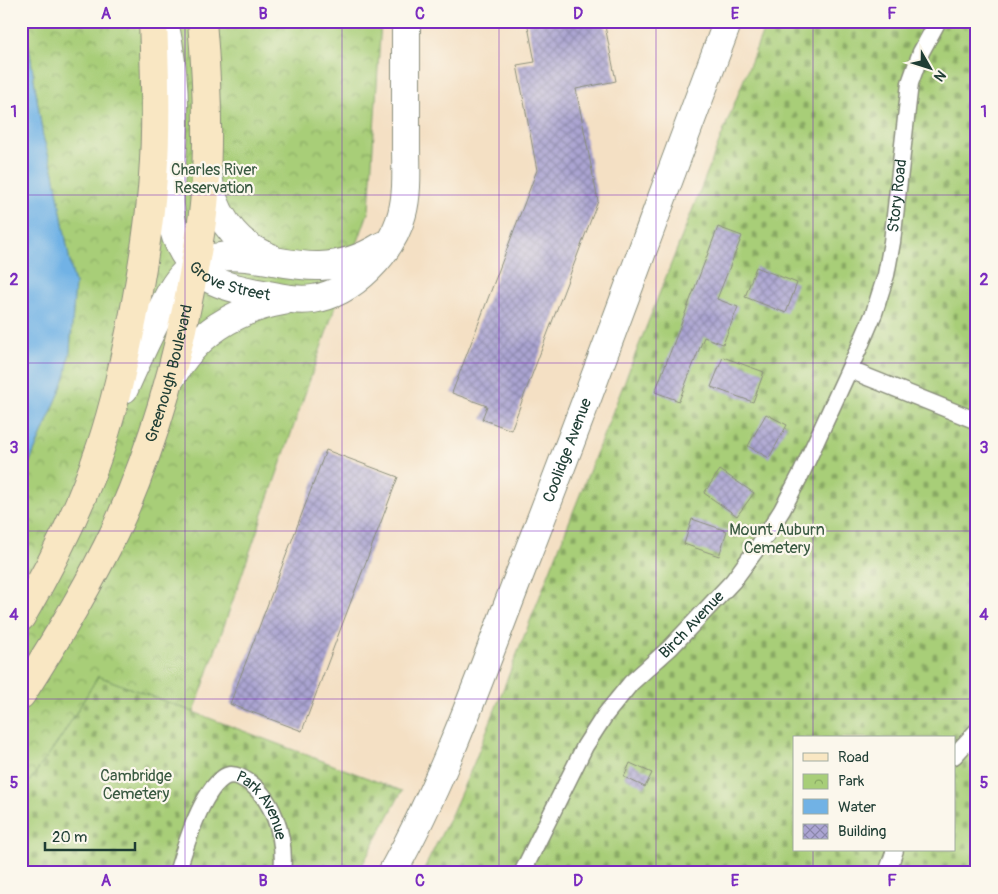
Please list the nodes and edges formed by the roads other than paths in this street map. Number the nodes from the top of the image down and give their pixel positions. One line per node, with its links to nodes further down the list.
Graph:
1 (153, 21): 15 (main road)
2 (164, 21): 10 (street)
3 (202, 21): 7 (main road, Greenough Boulevard)
4 (406, 21): 8 (street, Grove Street)
5 (728, 21): 23 (street, Coolidge Avenue)
6 (938, 21): 12 (lane, Story Road)
7 (207, 162): 9 (street); 10 (main road, Greenough Boulevard)
8 (391, 240): 9 (street, Grove Street); 11 (street, Grove Street)
9 (278, 261): 10 (street, Grove Street)
10 (194, 266): 11 (street, Grove Street); 13 (main road, Greenough Boulevard); 15 (street)
11 (292, 299): 13 (street)
12 (850, 370): 14 (lane); 24 (lane, Birch Avenue)
13 (166, 386): 17 (main road, Greenough Boulevard)
14 (977, 421)
15 (100, 447): 16 (main road)
16 (21, 617)
17 (21, 695)
18 (977, 731): 19 (lane)
19 (956, 754)
20 (894, 852): 25 (lane)
21 (177, 873): 22 (lane, Park Avenue)
22 (282, 873)
23 (392, 873)
24 (522, 873)
25 (887, 873)

